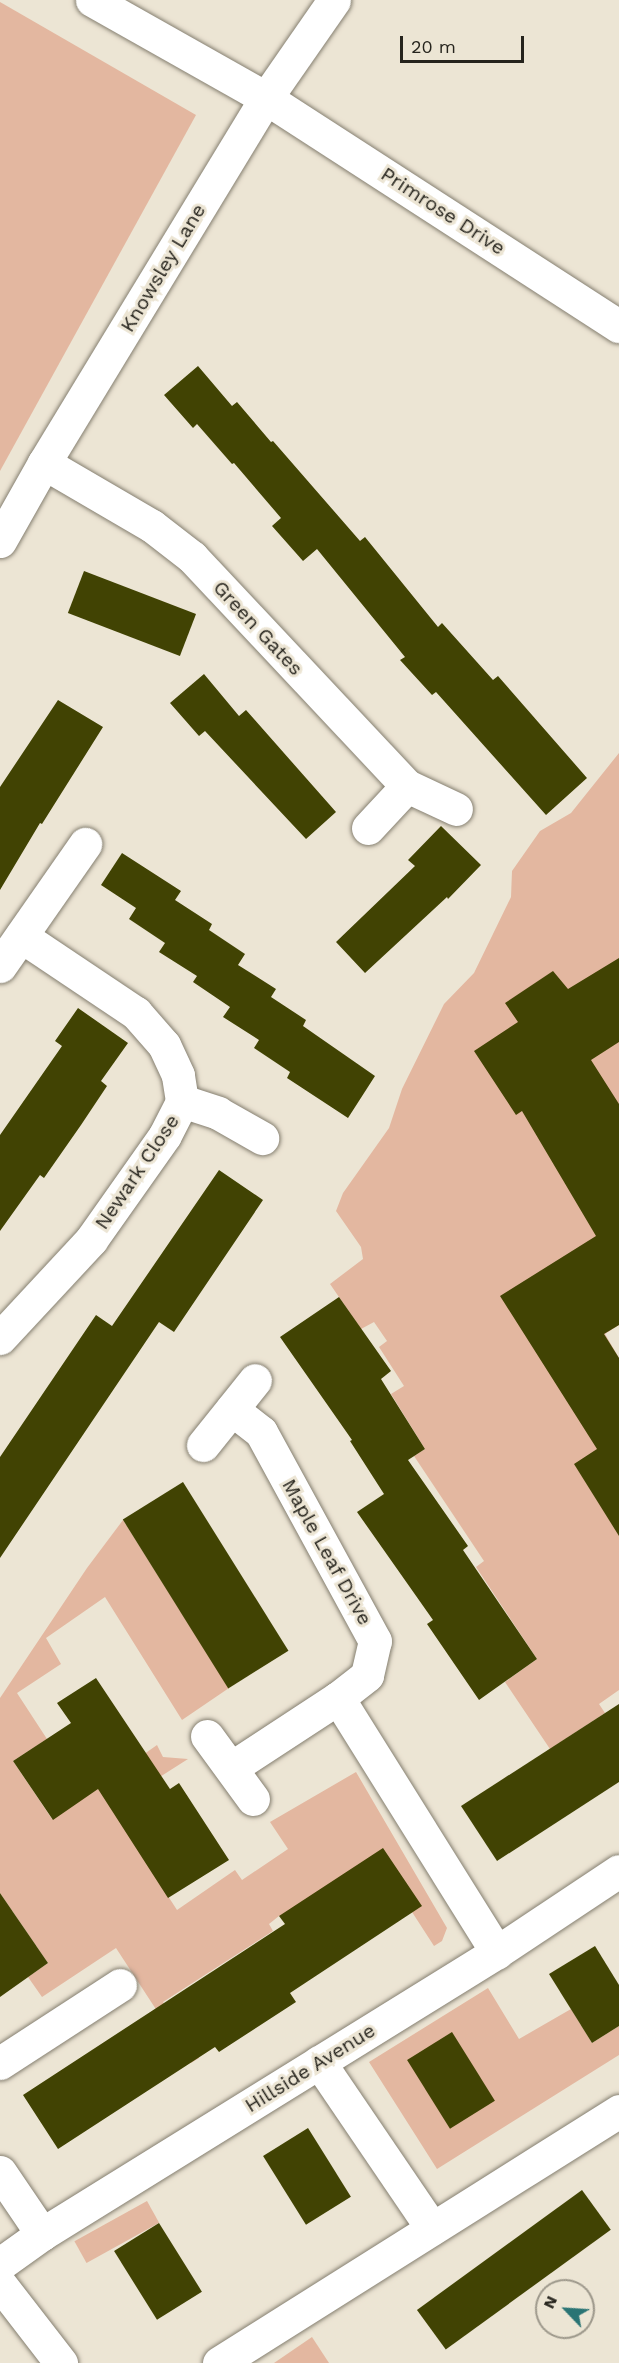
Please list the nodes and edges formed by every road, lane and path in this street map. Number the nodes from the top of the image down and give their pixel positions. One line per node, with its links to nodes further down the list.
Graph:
1 (92, 0): 3 (street, Primrose Drive)
2 (334, 0): 3 (street, Knowsley Lane)
3 (266, 98): 4 (street, Primrose Drive); 5 (street, Knowsley Lane)
4 (619, 326)
5 (44, 463): 6 (street, Knowsley Lane); 7 (street, Green Gates)
6 (0, 541)
7 (407, 786): 8 (street, Green Gates); 9 (street)
8 (456, 809)
9 (368, 828)
10 (85, 844): 11 (street)
11 (21, 936): 12 (street); 13 (street, Newark Close)
12 (0, 966)
13 (182, 1101): 14 (street); 15 (street, Newark Close)
14 (262, 1138)
15 (0, 1338)
16 (255, 1380): 17 (street)
17 (232, 1409): 18 (street); 19 (street, Maple Leaf Drive)
18 (203, 1445)
19 (338, 1698): 21 (street, Maple Leaf Drive); 24 (street)
20 (207, 1736): 21 (street)
21 (231, 1768): 22 (street)
22 (253, 1799)
23 (616, 1880): 24 (street, Hillside Avenue)
24 (497, 1953): 26 (street, Hillside Avenue)
25 (120, 1985): 27 (street)
26 (320, 2062): 30 (street); 31 (street, Hillside Avenue)
27 (0, 2063)
28 (619, 2111): 30 (street)
29 (0, 2172): 31 (street)
30 (432, 2228): 35 (street)
31 (42, 2234): 32 (street, Hillside Avenue)
32 (0, 2264)
33 (0, 2284): 34 (street)
34 (61, 2363)
35 (219, 2363)

